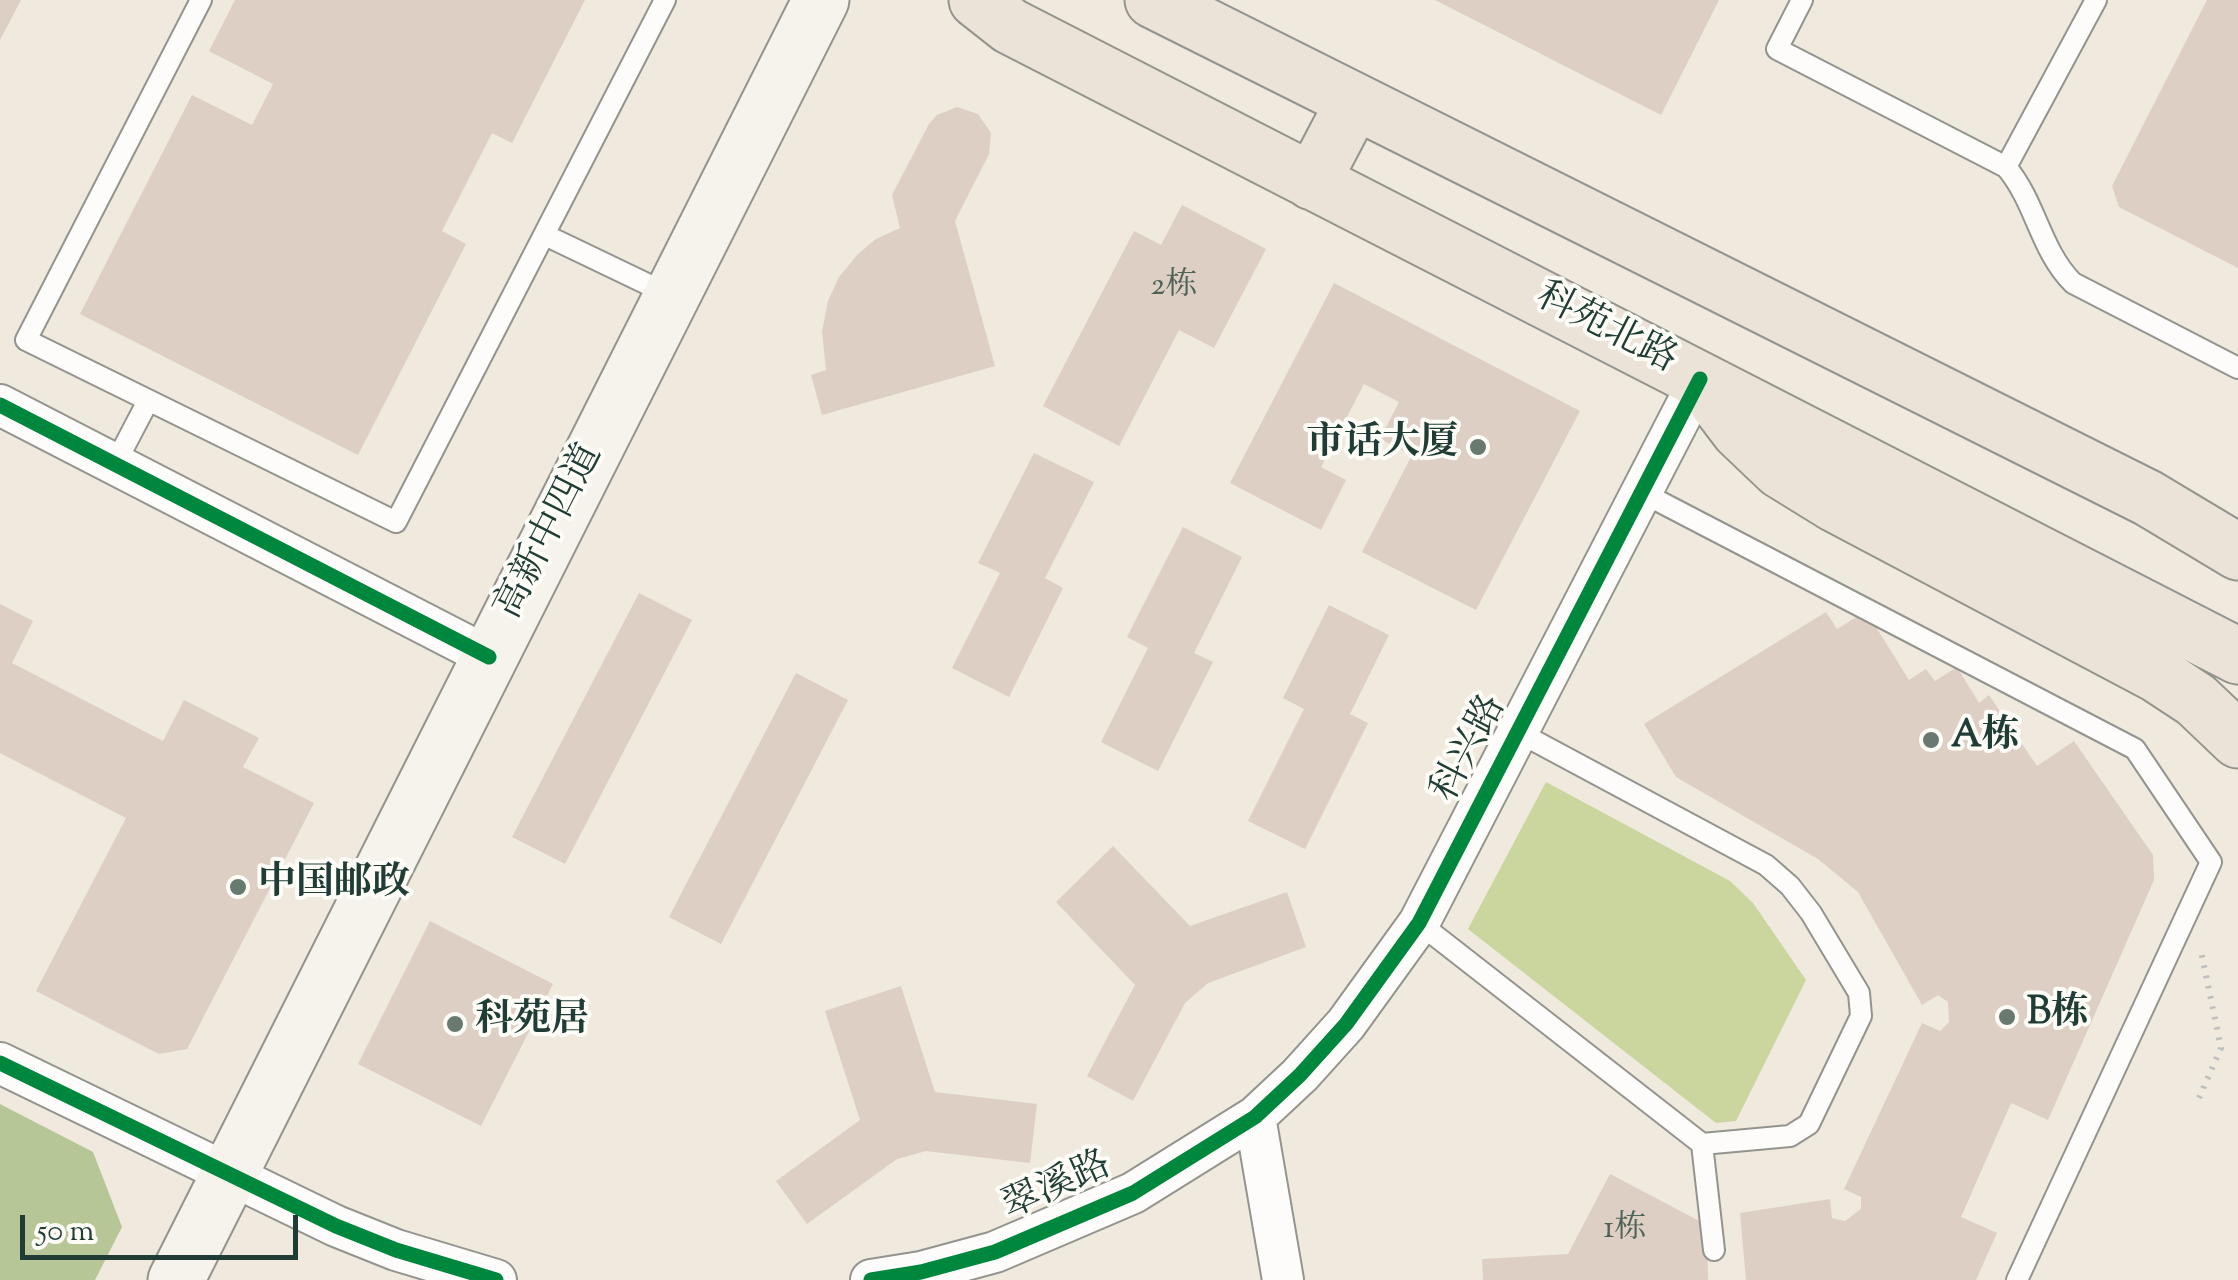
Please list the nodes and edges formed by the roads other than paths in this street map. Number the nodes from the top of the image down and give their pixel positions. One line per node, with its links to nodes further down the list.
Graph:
1 (202, 0): 15 (lane)
2 (666, 0): 11 (lane)
3 (820, 0): 12 (main road, 高新中四道)
4 (977, 0): 10 (main road, 科苑北路)
5 (1153, 0): 8 (main road)
6 (1802, 0): 9 (lane)
7 (2096, 0): 9 (lane)
8 (1354, 102): 10 (main road); 19 (main road)
9 (2006, 167): 13 (lane)
10 (1312, 182): 14 (main road, 科苑北路)
11 (545, 235): 12 (lane); 15 (lane)
12 (672, 296): 23 (main road, 高新中四道)
13 (2238, 368)
14 (1700, 380): 18 (street, 科兴路); 22 (main road, 科苑北路); 25 (main road)
15 (148, 400): 17 (lane)
16 (2, 411): 17 (street)
17 (114, 464): 23 (street)
18 (1643, 493): 24 (street, 科兴路); 36 (lane)
19 (2148, 498): 20 (main road); 21 (main road)
20 (2238, 522)
21 (2238, 552)
22 (2238, 656)
23 (489, 657): 30 (main road, 高新中四道)
24 (1518, 732): 26 (street, 科兴路); 29 (lane)
25 (2238, 740)
26 (1419, 923): 28 (street, 科兴路); 29 (lane)
27 (0, 1063): 30 (street)
28 (1255, 1118): 34 (street, 翠溪路); 35 (street)
29 (1702, 1144): 31 (lane)
30 (229, 1175): 32 (street); 33 (main road, 高新中四道)
31 (1714, 1250)
32 (472, 1277)
33 (176, 1280)
34 (872, 1280)
35 (1283, 1280)
36 (2018, 1280)

